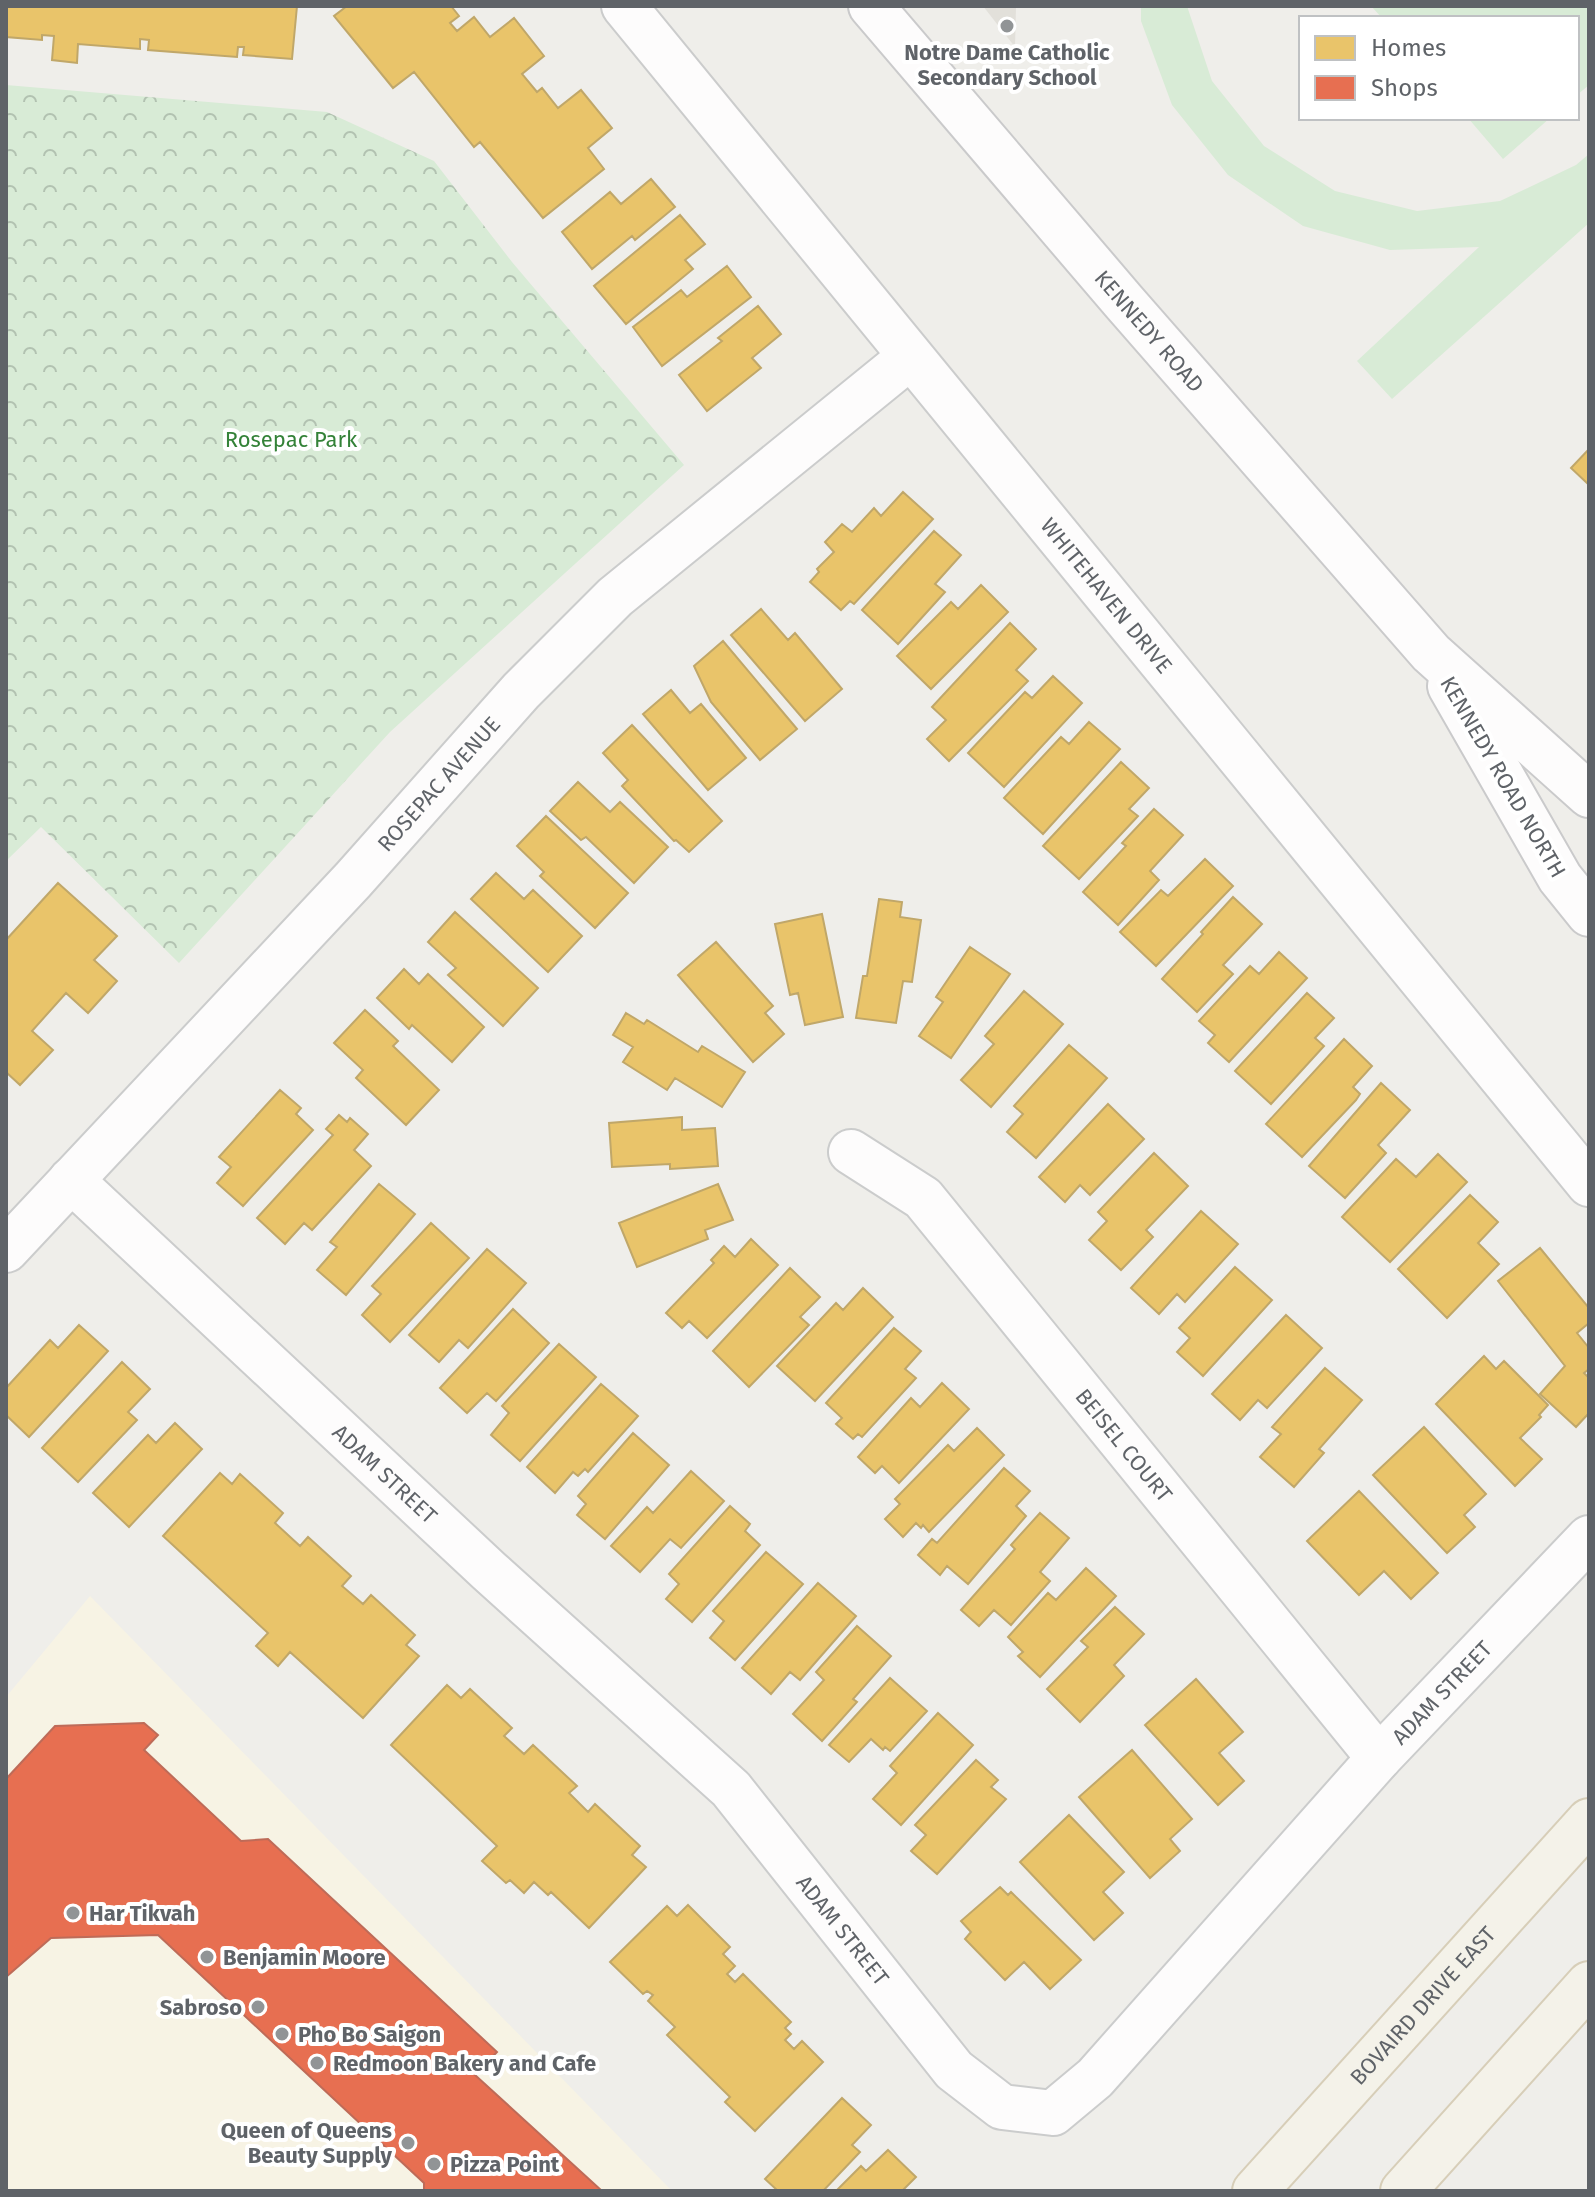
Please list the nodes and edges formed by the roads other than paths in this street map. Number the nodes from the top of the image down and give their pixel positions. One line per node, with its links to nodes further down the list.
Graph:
1 (624, 6): 3 (street, WHITEHAVEN DRIVE)
2 (871, 6): 4 (street, KENNEDY ROAD)
3 (910, 357): 8 (street, ROSEPAC AVENUE); 9 (street, WHITEHAVEN DRIVE)
4 (1431, 653): 5 (street, KENNEDY ROAD NORTH); 6 (street, KENNEDY ROAD NORTH)
5 (1589, 795)
6 (1589, 914)
7 (851, 1152): 12 (street, BEISEL COURT)
8 (71, 1180): 10 (street, ROSEPAC AVENUE); 12 (street, ADAM STREET)
9 (1589, 1184)
10 (6, 1250)
11 (1589, 1538): 12 (street, ADAM STREET)
12 (1379, 1758)
13 (1589, 1821): 15 (main road, BOVAIRD DRIVE EAST)
14 (1589, 1984): 16 (main road)
15 (1255, 2191)
16 (1403, 2191)

